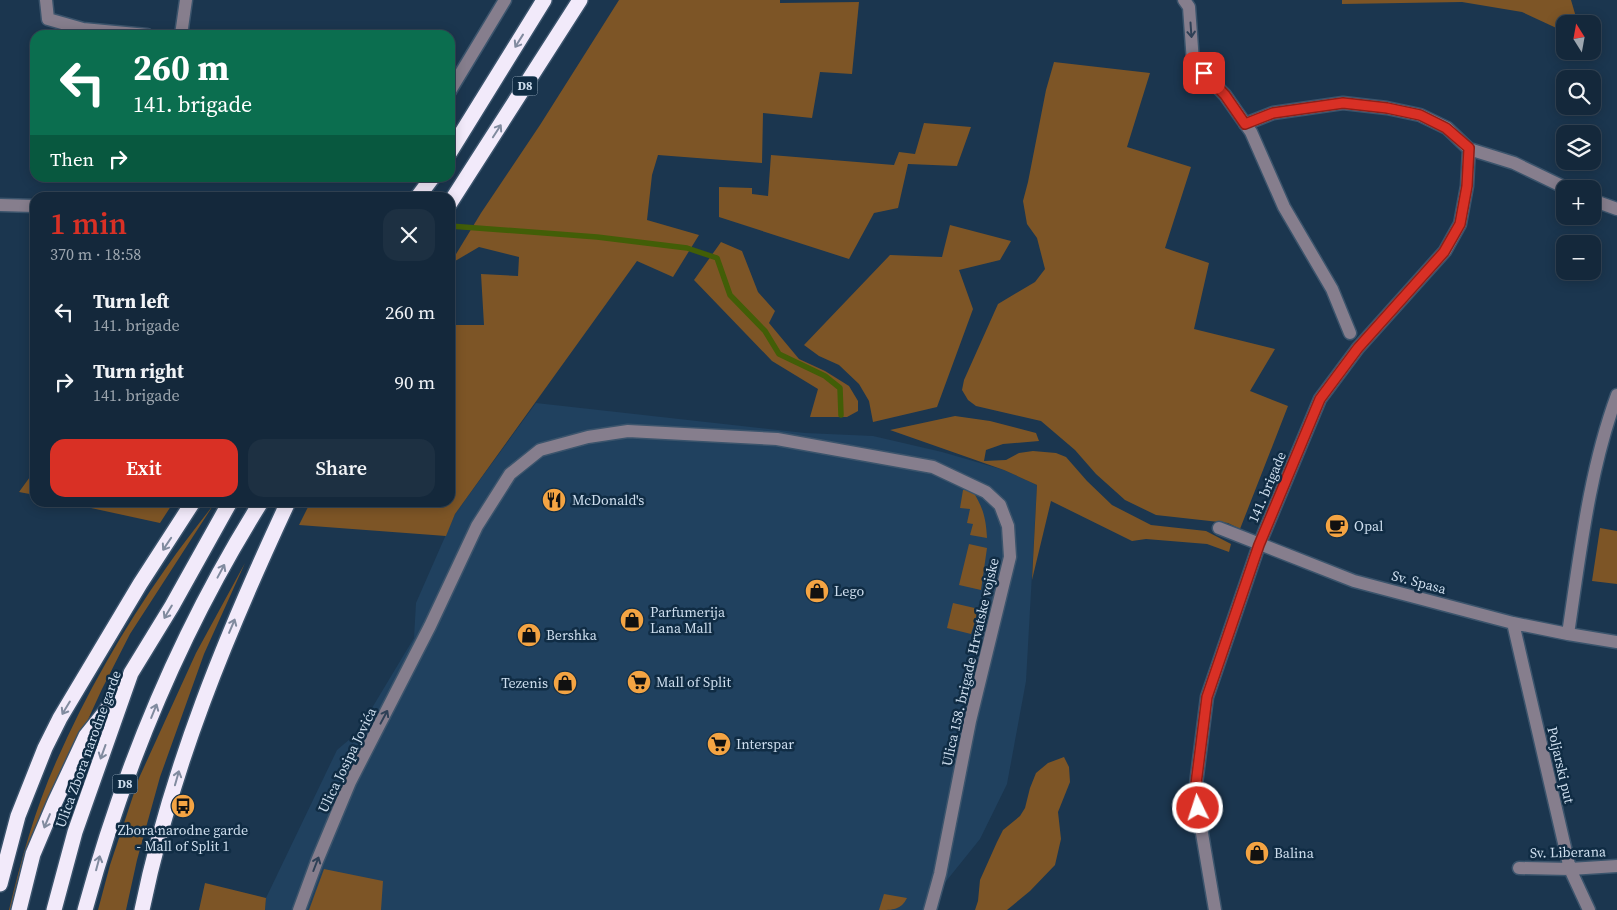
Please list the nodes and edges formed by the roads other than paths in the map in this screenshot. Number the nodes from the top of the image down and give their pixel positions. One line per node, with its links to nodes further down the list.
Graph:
1 (46, 0): 7 (street)
2 (186, 0): 8 (street)
3 (505, 0): 9 (street)
4 (544, 0): 11 (highway, D8, one-way to 11)
5 (580, 0): 14 (highway, D8, one-way to 5)
6 (1184, 0): 10 (street, one-way to 10)
7 (94, 30)
8 (182, 30)
9 (455, 83)
10 (1245, 124): 12 (street); 19 (street)
11 (455, 144)
12 (1469, 148): 13 (street); 26 (street, 141. brigade)
13 (1556, 183)
14 (455, 195)
15 (1601, 203): 18 (street)
16 (0, 205): 17 (street)
17 (30, 206)
18 (1617, 209)
19 (1350, 333)
20 (1617, 395): 29 (street)
21 (190, 507): 35 (highway, one-way to 35)
22 (227, 507): 31 (highway, Ulica Zbora narodne garde / D8, one-way to 31)
23 (258, 507): 38 (highway, D8, one-way to 23)
24 (286, 507): 39 (highway, one-way to 24)
25 (1219, 528): 26 (street, Sv. Spasa)
26 (1259, 545): 27 (street, Sv. Spasa); 42 (street, 141. brigade)
27 (1513, 623): 29 (street, Sv. Spasa); 34 (street, Poljarski put)
28 (430, 626): 40 (street, Ulica Josipa Jovića, one-way to 28); 41 (street, Ulica 158. brigade Hrvatske vojske)
29 (1568, 634): 30 (street, Sv. Spasa)
30 (1617, 642)
31 (132, 673): 36 (highway, one-way to 36); 37 (highway, Ulica Zbora narodne garde / D8, one-way to 37)
32 (1617, 866): 34 (street, Sv. Liberana)
33 (1519, 868): 34 (street, Sv. Liberana)
34 (1570, 869): 43 (street, Poljarski put)
35 (0, 884)
36 (19, 910)
37 (54, 910)
38 (85, 910)
39 (142, 910)
40 (299, 910)
41 (930, 910)
42 (1215, 910)
43 (1589, 910)

